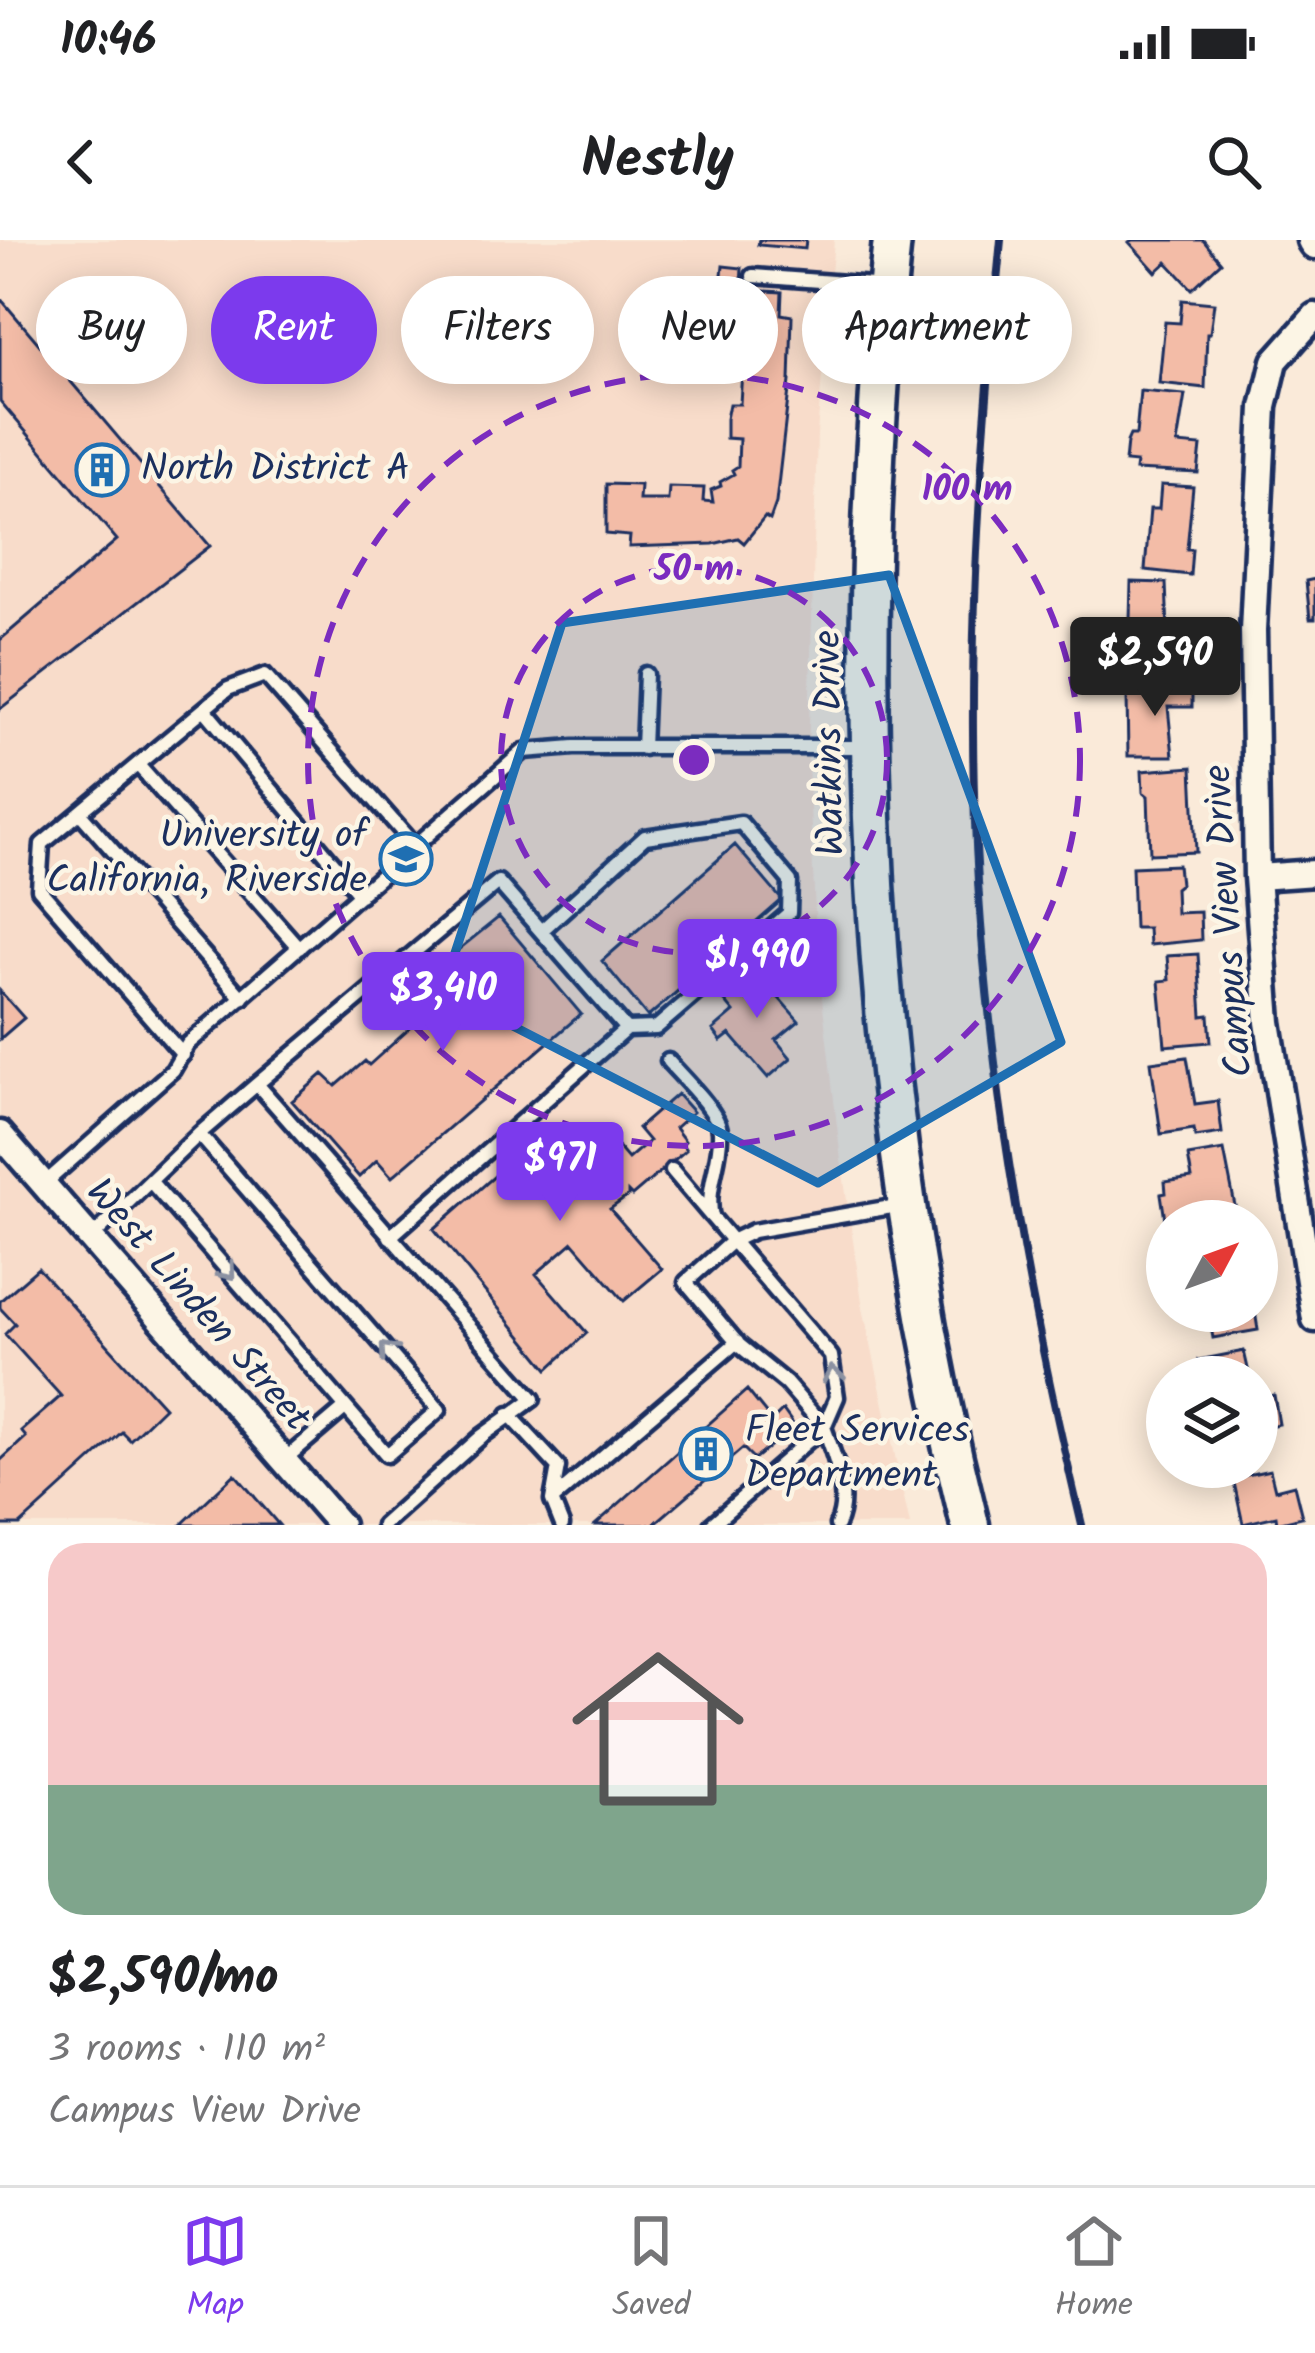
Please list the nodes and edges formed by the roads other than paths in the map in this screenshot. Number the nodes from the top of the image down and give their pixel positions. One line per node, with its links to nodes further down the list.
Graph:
1 (892, 240): 2 (main road, Watkins Drive)
2 (888, 276)
3 (1315, 316): 13 (street, Campus View Drive)
4 (881, 384): 7 (main road, Watkins Drive)
5 (646, 674): 8 (lane)
6 (204, 710): 9 (lane); 11 (lane); 14 (lane)
7 (868, 746): 8 (lane); 27 (main road, Watkins Drive)
8 (643, 748): 11 (lane)
9 (138, 764): 10 (lane); 16 (lane)
10 (80, 813): 17 (lane); 19 (lane)
11 (415, 847): 14 (lane)
12 (1315, 873): 13 (street)
13 (1257, 877): 32 (street, Campus View Drive)
14 (360, 895): 16 (lane)
15 (541, 931): 18 (lane); 18 (lane); 21 (lane)
16 (299, 948): 17 (lane)
17 (242, 998): 19 (lane)
18 (626, 1029): 29 (lane)
19 (183, 1054): 26 (lane)
20 (668, 1061): 28 (lane)
21 (257, 1084): 23 (lane); 29 (lane)
22 (0, 1134): 26 (street, West Linden Street)
23 (200, 1134): 25 (lane); 34 (lane, one-way to 23)
24 (673, 1170): 28 (lane)
25 (152, 1183): 30 (lane); 34 (lane, one-way to 34)
26 (44, 1184): 30 (street, West Linden Street)
27 (904, 1204): 31 (lane); 44 (main road, Watkins Drive)
28 (712, 1217): 31 (lane)
29 (390, 1237): 35 (lane)
30 (91, 1238): 37 (street, West Linden Street)
31 (732, 1241): 33 (lane); 36 (lane, one-way to 31)
32 (1315, 1318)
33 (736, 1342): 36 (lane); 38 (lane)
34 (344, 1408): 37 (lane)
35 (508, 1414): 38 (lane); 40 (lane)
36 (824, 1427): 42 (lane); 43 (lane)
37 (284, 1460): 39 (street, West Linden Street)
38 (552, 1501): 41 (lane)
39 (340, 1525)
40 (383, 1525)
41 (562, 1525)
42 (711, 1525)
43 (837, 1525)
44 (970, 1525)

